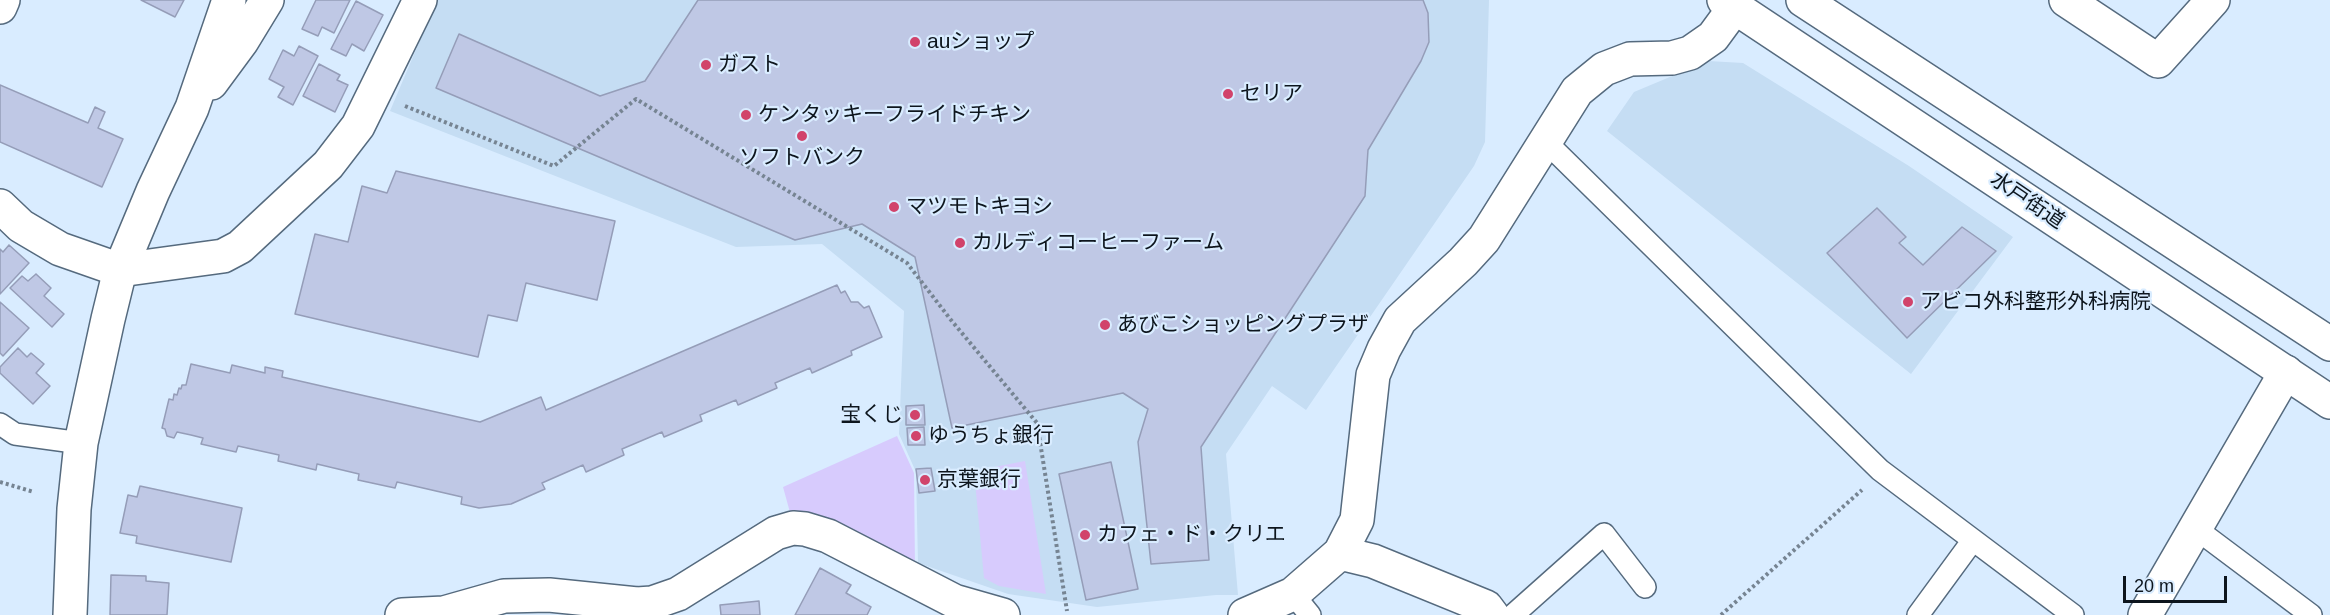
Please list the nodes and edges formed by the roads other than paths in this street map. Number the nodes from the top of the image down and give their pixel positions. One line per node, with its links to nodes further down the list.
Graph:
1 (3, 0): 9 (main road)
2 (229, 0): 10 (main road)
3 (267, 0): 10 (main road)
4 (420, 0): 13 (main road)
5 (1803, 0): 14 (main road)
6 (2066, 0): 7 (main road)
7 (2213, 0)
8 (1730, 3): 11 (main road); 15 (main road, 水戸街道)
9 (0, 7)
10 (192, 108): 13 (main road)
11 (1545, 141): 20 (lane); 21 (main road)
12 (0, 206): 13 (main road)
13 (120, 270): 18 (main road)
14 (2330, 344)
15 (2286, 372): 16 (main road, 水戸街道); 19 (main road)
16 (2330, 402)
17 (0, 424): 18 (lane)
18 (81, 443): 26 (main road)
19 (2195, 528): 33 (main road); 34 (lane)
20 (1973, 540): 31 (lane); 32 (lane)
21 (1340, 553): 24 (main road); 29 (main road)
22 (1645, 587): 30 (lane)
23 (687, 602): 25 (main road); 27 (main road)
24 (1301, 604): 28 (main road)
25 (988, 614)
26 (70, 615)
27 (402, 615)
28 (1245, 615)
29 (1492, 615)
30 (1513, 615)
31 (1918, 615)
32 (2073, 615)
33 (2145, 615)
34 (2311, 615)

